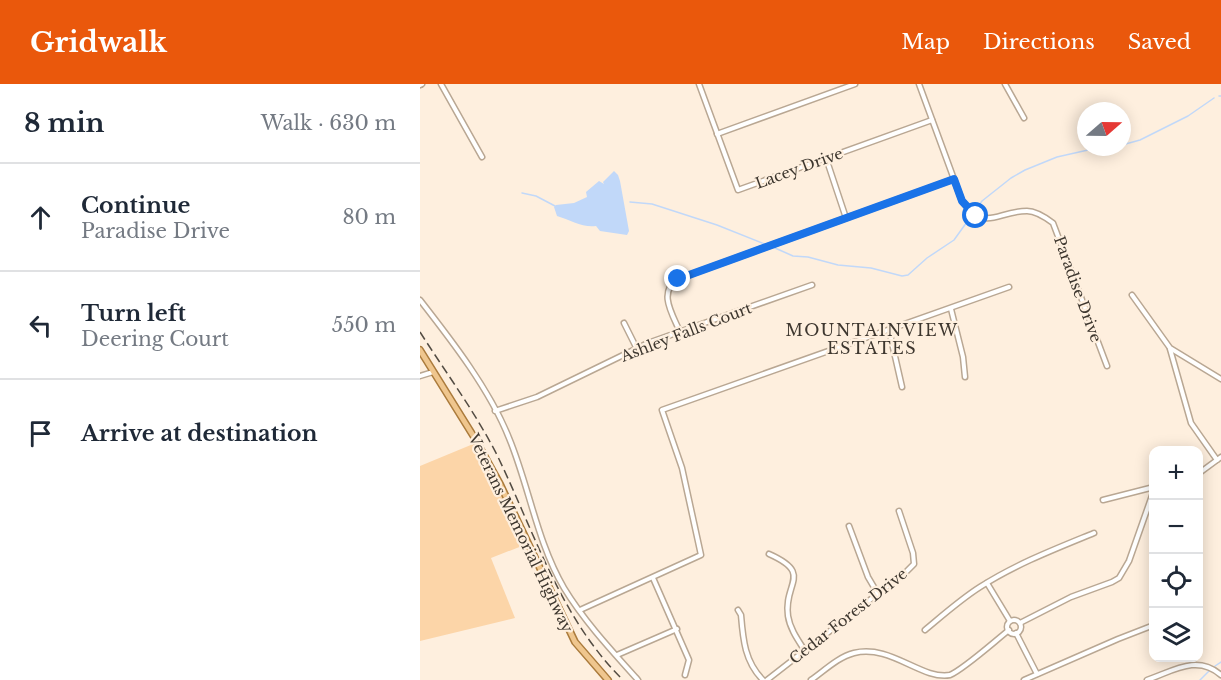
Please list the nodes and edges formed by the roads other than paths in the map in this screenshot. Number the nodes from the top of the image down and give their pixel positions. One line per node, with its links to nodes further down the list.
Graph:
1 (441, 84): 9 (street)
2 (699, 84): 8 (street, Lacey Drive)
3 (855, 84): 8 (street)
4 (919, 84): 7 (street, Paradise Drive)
5 (1005, 84): 6 (street)
6 (1024, 118)
7 (932, 120): 10 (street, Lacey Drive); 11 (street, Paradise Drive)
8 (717, 134): 10 (street, Lacey Drive)
9 (482, 157)
10 (826, 159): 12 (street)
11 (954, 179): 12 (street); 24 (street, Paradise Drive)
12 (846, 218): 20 (street)
13 (812, 285): 20 (street, Ashley Falls Court)
14 (1010, 287): 17 (street)
15 (1132, 295): 21 (street)
16 (420, 300): 30 (street)
17 (951, 309): 19 (street); 27 (street)
18 (624, 323): 22 (street)
19 (889, 330): 29 (street); 40 (street)
20 (680, 332): 22 (street, Ashley Falls Court)
21 (1170, 348): 28 (street); 31 (street)
22 (637, 349): 30 (street, Ashley Falls Court)
23 (420, 350): 25 (main road, Veterans Memorial Highway)
24 (1107, 366)
25 (434, 372): 26 (street); 58 (main road, Veterans Memorial Highway)
26 (420, 376)
27 (965, 377)
28 (1221, 379)
29 (902, 387)
30 (495, 411): 43 (street)
31 (1219, 458): 32 (street)
32 (1203, 470)
33 (1149, 490): 34 (street)
34 (1103, 500)
35 (1150, 500): 46 (street)
36 (898, 511): 42 (street, Cedar Forest Drive)
37 (849, 526): 42 (street)
38 (1094, 533): 41 (street)
39 (769, 554): 52 (street)
40 (653, 578): 43 (street); 48 (street)
41 (987, 583): 45 (street); 49 (street)
42 (878, 594): 52 (street, Cedar Forest Drive)
43 (580, 610): 53 (street)
44 (738, 610): 60 (street)
45 (1010, 621): 46 (street); 50 (street)
46 (1020, 624): 51 (street)
47 (1149, 627): 54 (street)
48 (676, 629): 53 (street); 55 (street)
49 (925, 630)
50 (1009, 630): 51 (street); 57 (street)
51 (1016, 633): 54 (street)
52 (805, 651): 60 (street, Cedar Forest Drive)
53 (617, 656): 59 (street)
54 (1037, 674): 62 (street)
55 (685, 675)
56 (1221, 675): 63 (street)
57 (926, 678): 61 (street)
58 (608, 680)
59 (638, 680)
60 (765, 680)
61 (811, 680)
62 (1024, 680)
63 (1147, 680)

